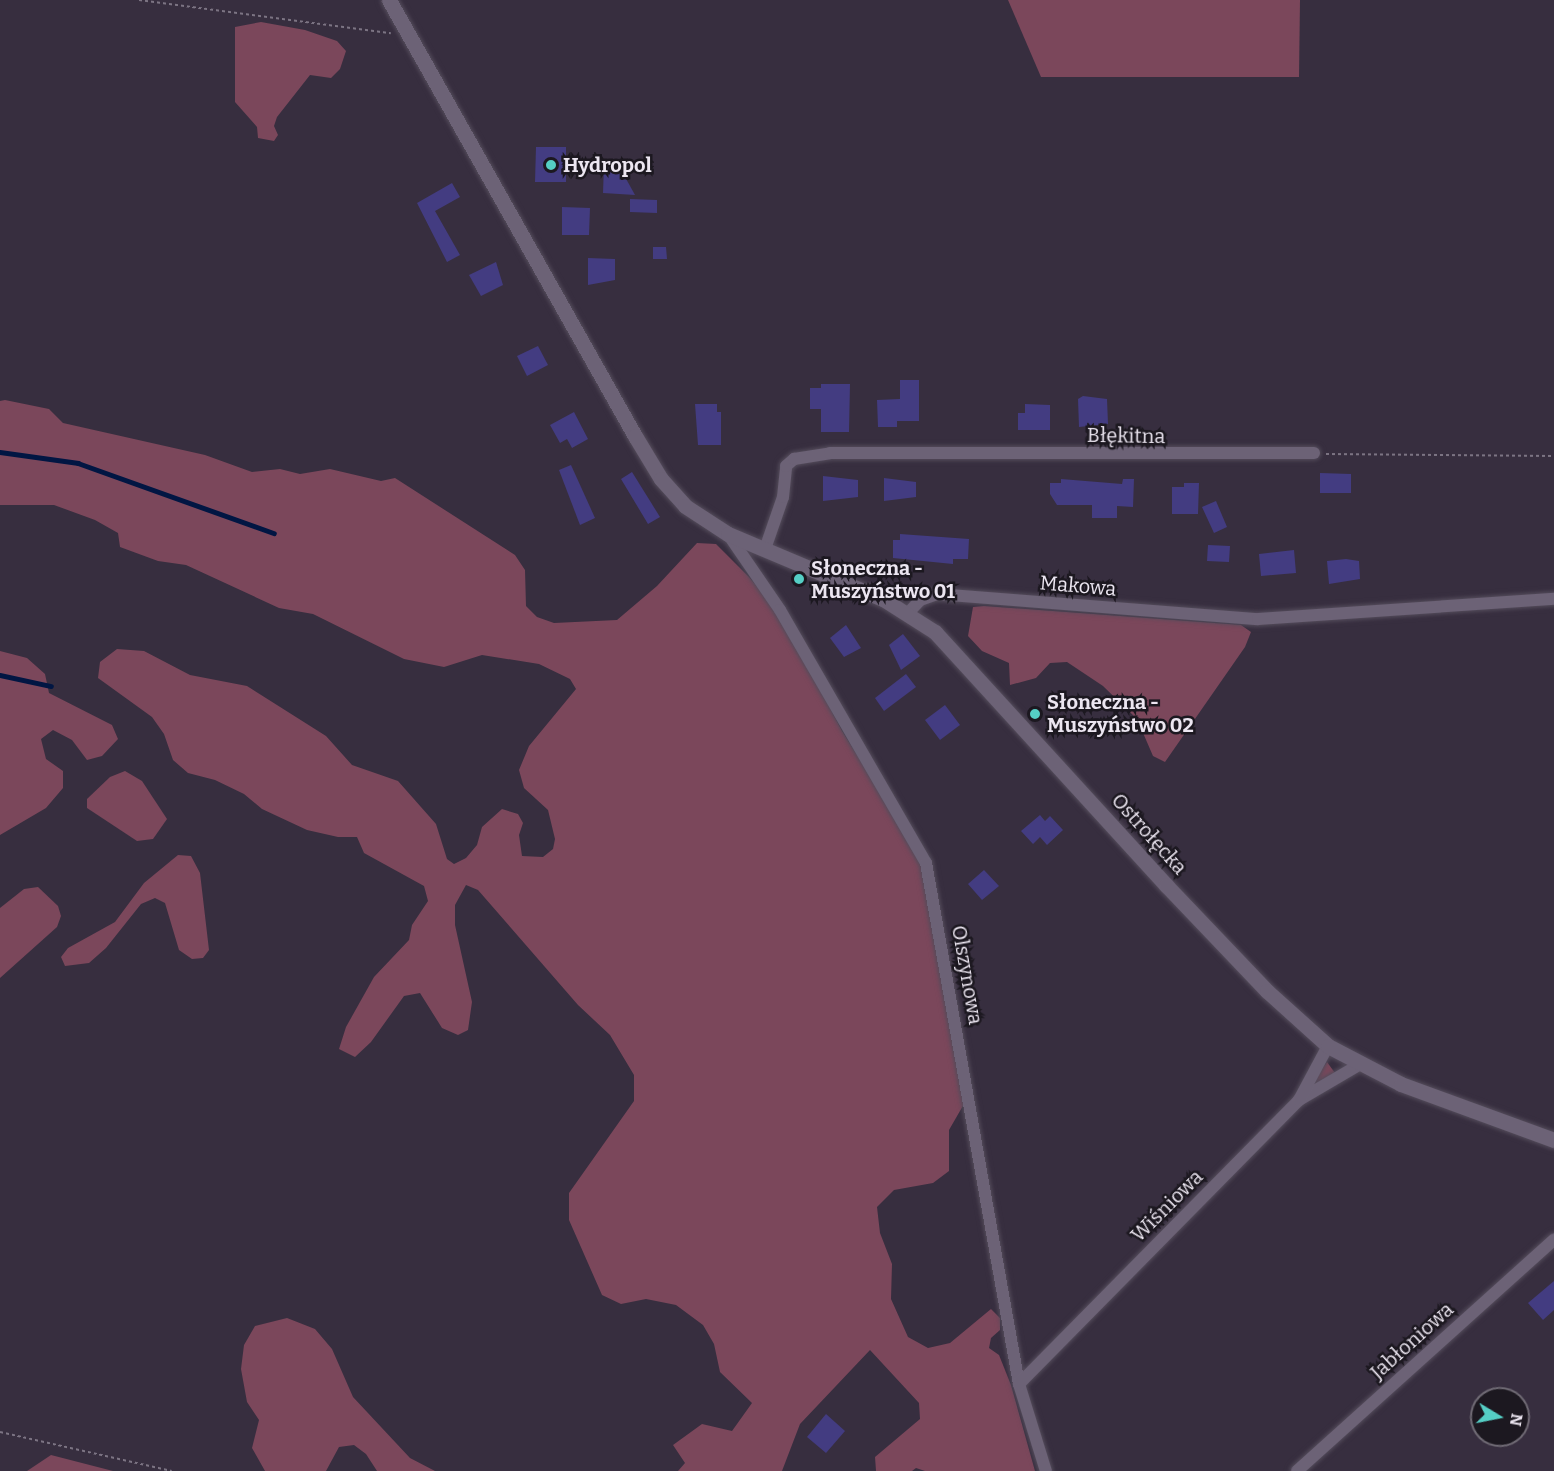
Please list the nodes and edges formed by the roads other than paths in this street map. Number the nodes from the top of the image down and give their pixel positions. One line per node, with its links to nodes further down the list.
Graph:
1 (389, 0): 3 (street, Ostrołęcka)
2 (1314, 453): 4 (street, Błękitna)
3 (728, 534): 4 (street, Ostrołęcka); 12 (street, Olszynowa)
4 (765, 549): 6 (street, Ostrołęcka)
5 (1554, 599): 6 (street, Makowa)
6 (909, 612): 7 (street, Ostrołęcka)
7 (1328, 1046): 8 (street, Ostrołęcka); 9 (street, Wiśniowa)
8 (1359, 1065): 9 (street); 10 (street, Ostrołęcka)
9 (1299, 1100): 12 (street, Wiśniowa)
10 (1554, 1140)
11 (1554, 1240): 14 (street, Jabłoniowa)
12 (1019, 1384): 13 (street, Olszynowa)
13 (1046, 1471)
14 (1297, 1471)

